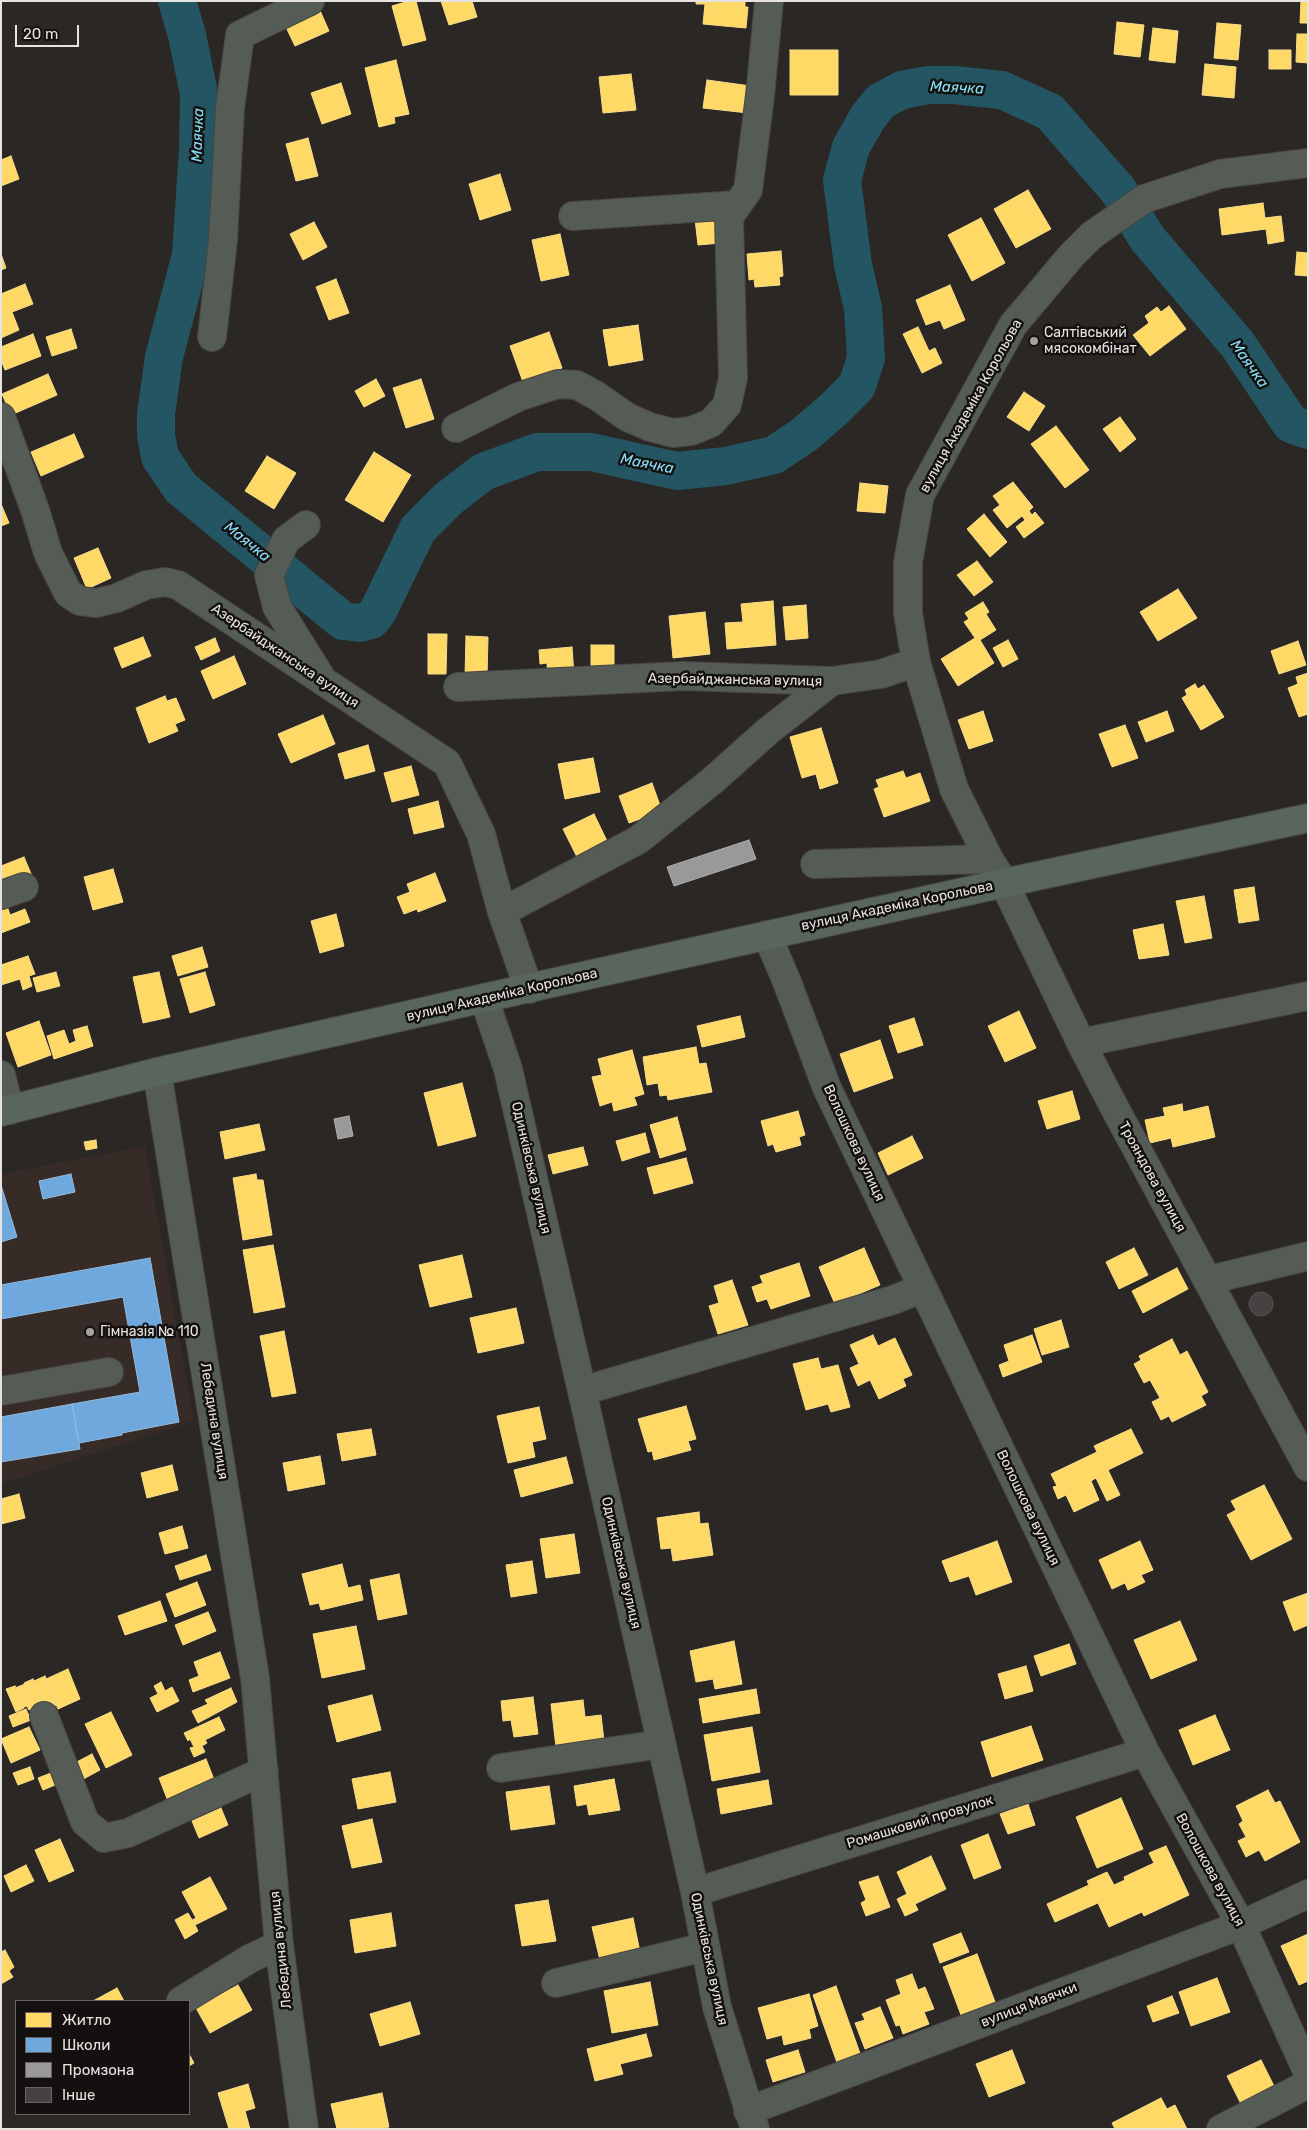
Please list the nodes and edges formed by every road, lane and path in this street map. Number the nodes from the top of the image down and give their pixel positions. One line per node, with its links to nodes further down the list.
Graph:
1 (310, 1): 6 (street)
2 (769, 1): 4 (street)
3 (1308, 162): 10 (street, вулиця Академіка Корольова)
4 (737, 205): 5 (street); 8 (street)
5 (573, 216)
6 (212, 337)
7 (1, 417): 12 (street, Азербайджанська вулиця)
8 (456, 428)
9 (296, 533): 12 (street)
10 (916, 662): 11 (street, Азербайджанська вулиця); 15 (street, вулиця Академіка Корольова)
11 (832, 681): 13 (street, Азербайджанська вулиця); 18 (street)
12 (323, 682): 18 (street, Азербайджанська вулиця)
13 (458, 687)
14 (1308, 818): 17 (main road, вулиця Академіка Корольова)
15 (989, 859): 16 (street); 17 (street, вулиця Академіка Корольова)
16 (815, 864)
17 (1004, 883): 19 (main road, вулиця Академіка Корольова); 23 (street, Трояндова вулиця)
18 (502, 912): 20 (street, Азербайджанська вулиця)
19 (766, 935): 20 (main road, вулиця Академіка Корольова); 29 (street, Волошкова вулиця)
20 (529, 989): 22 (main road, вулиця Академіка Корольова)
21 (1308, 996): 23 (street)
22 (484, 998): 24 (main road, вулиця Академіка Корольова); 32 (street, Одинківська вулиця)
23 (1081, 1042): 28 (street, Трояндова вулиця)
24 (157, 1072): 26 (main road, вулиця Академіка Корольова); 38 (street, Лебедина вулиця)
25 (1, 1075): 26 (street)
26 (6, 1111)
27 (1308, 1256): 28 (street)
28 (1209, 1280): 33 (street, Трояндова вулиця)
29 (923, 1288): 32 (street); 36 (street, Волошкова вулиця)
30 (109, 1372): 31 (street)
31 (1, 1391)
32 (582, 1391): 35 (street, Одинківська вулиця)
33 (1308, 1467)
34 (44, 1716): 38 (street)
35 (662, 1744): 37 (street); 39 (street, Одинківська вулиця)
36 (1145, 1752): 39 (street, Ромашковий провулок); 41 (street, Волошкова вулиця)
37 (501, 1768)
38 (264, 1771): 42 (street, Лебедина вулиця)
39 (695, 1892): 43 (street, Одинківська вулиця)
40 (1308, 1894): 41 (street, вулиця Маячки)
41 (1241, 1925): 46 (street, Волошкова вулиця); 48 (street, вулиця Маячки)
42 (279, 1945): 45 (street); 49 (street, Лебедина вулиця)
43 (705, 1947): 44 (street); 48 (street, Одинківська вулиця)
44 (556, 1983)
45 (183, 2000)
46 (1308, 2073)
47 (1308, 2084): 50 (street)
48 (751, 2120)
49 (304, 2129)
50 (1221, 2129)

